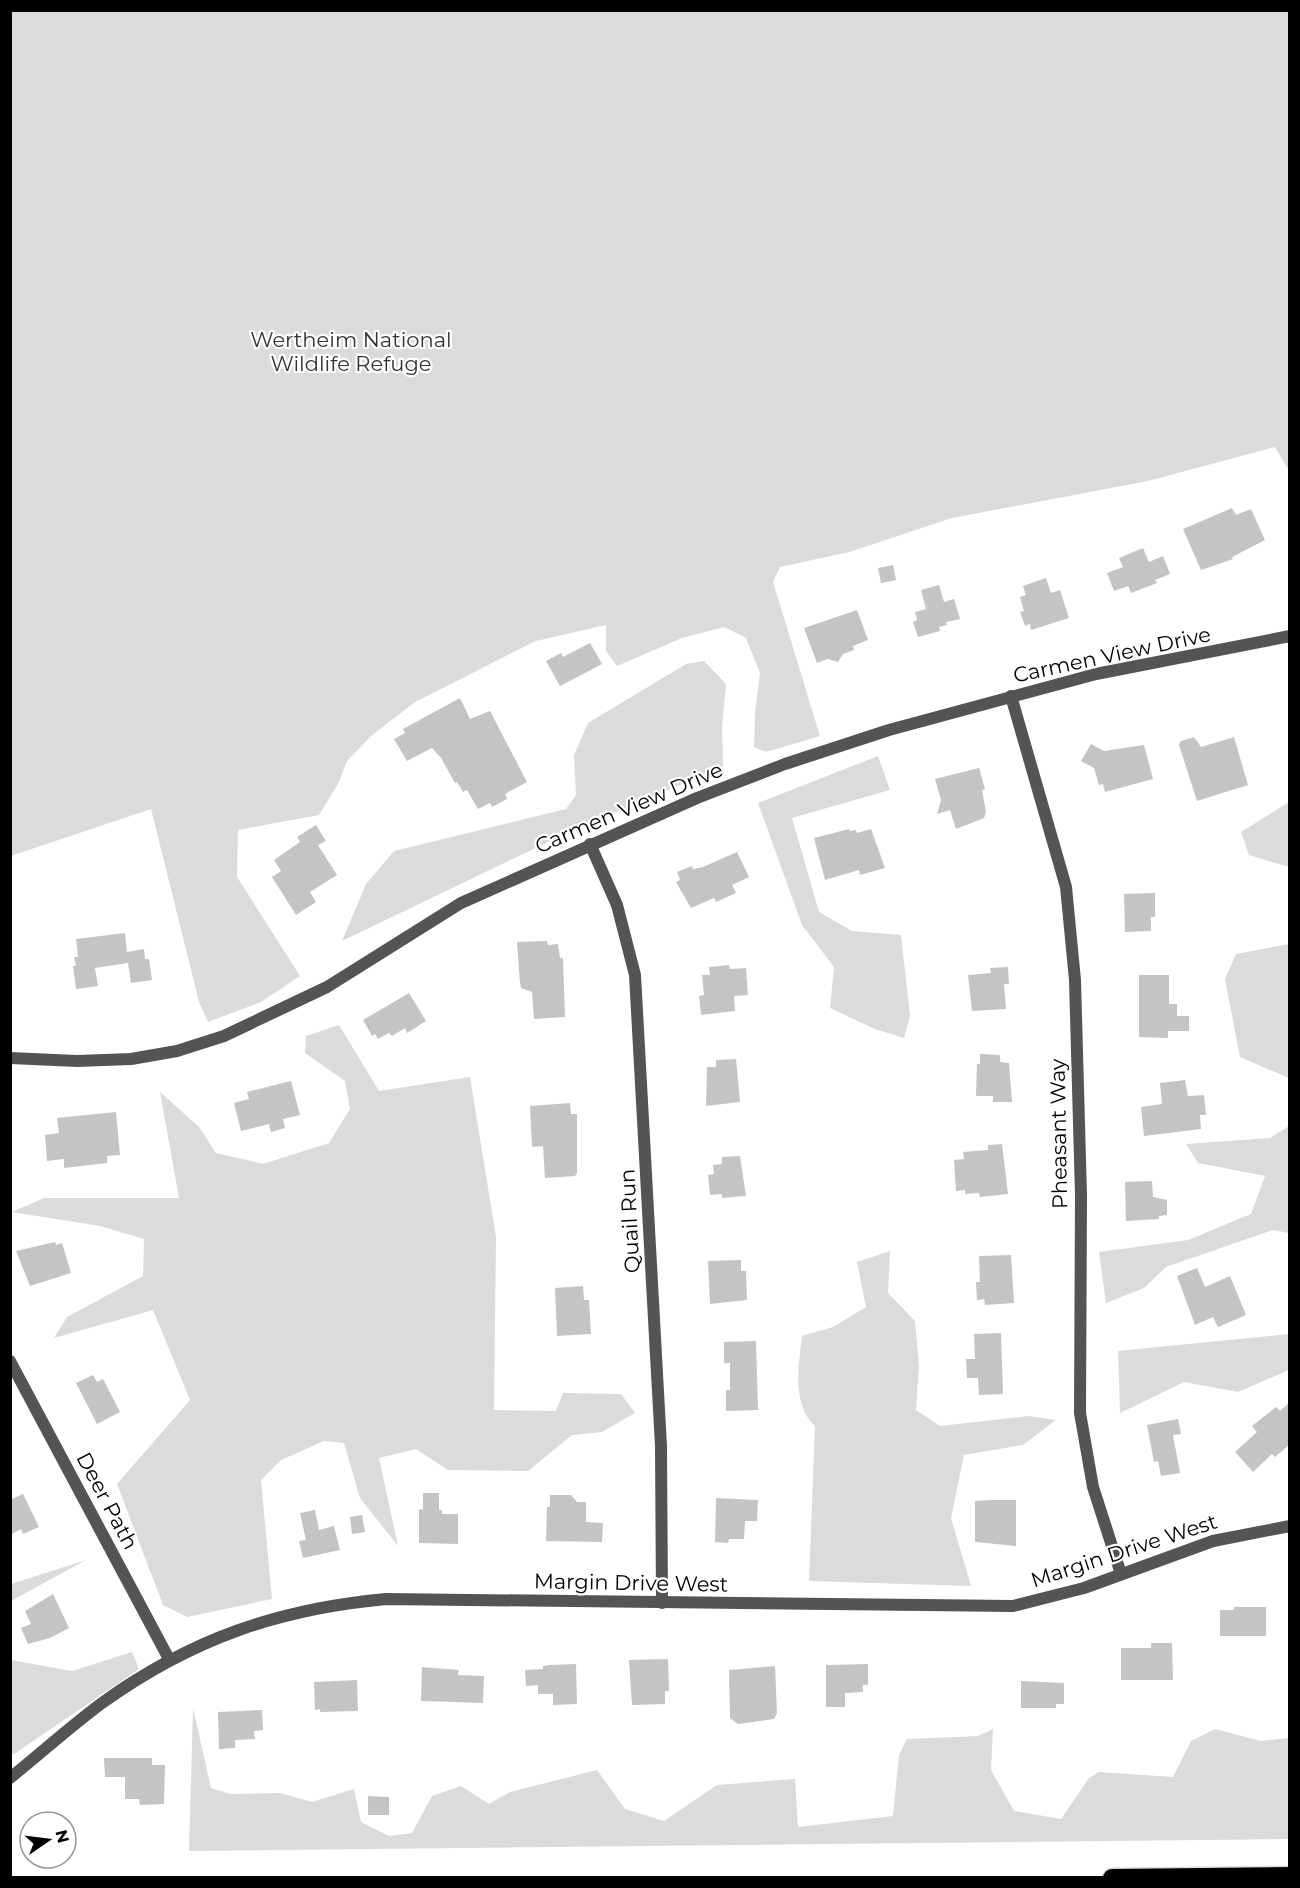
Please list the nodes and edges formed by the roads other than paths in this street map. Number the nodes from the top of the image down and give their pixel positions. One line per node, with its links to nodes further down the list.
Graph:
1 (1290, 636): 2 (street, Carmen View Drive)
2 (1011, 696): 3 (street, Carmen View Drive); 7 (street, Pheasant Way)
3 (590, 844): 4 (street, Carmen View Drive); 8 (street, Quail Run)
4 (10, 1058)
5 (10, 1360): 9 (street, Deer Path)
6 (1290, 1526): 7 (street, Margin Drive West)
7 (1121, 1574): 8 (street, Margin Drive West)
8 (662, 1603): 9 (street, Margin Drive West)
9 (169, 1659): 10 (street, Margin Drive West)
10 (10, 1778)
11 (1290, 1876): 12 (highway)
12 (1112, 1878)

